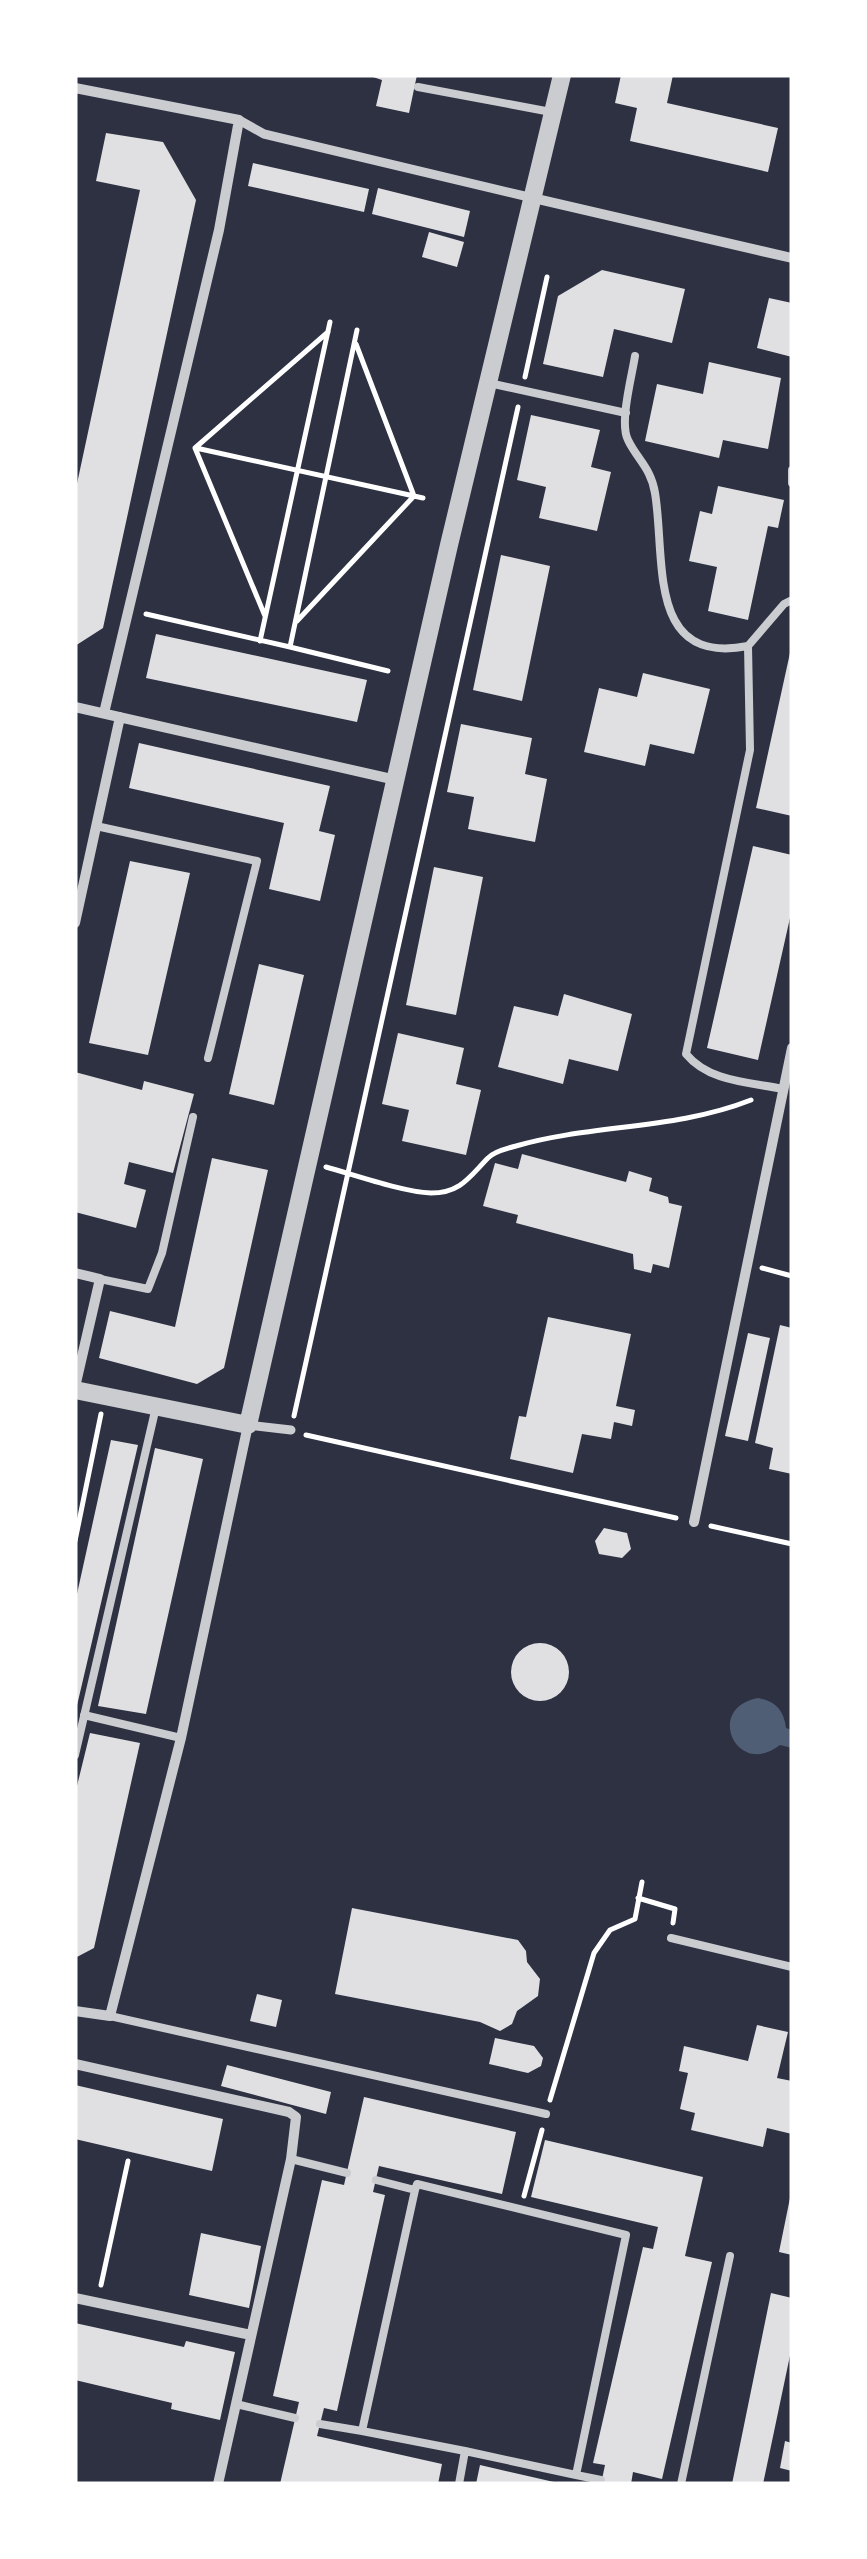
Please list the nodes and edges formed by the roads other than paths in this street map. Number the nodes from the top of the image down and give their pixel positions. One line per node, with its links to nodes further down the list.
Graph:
1 (562, 75): 4 (street)
2 (418, 86): 4 (lane)
3 (75, 88): 5 (street)
4 (553, 113): 6 (street)
5 (239, 120): 6 (street); 16 (street)
6 (533, 198): 7 (street); 9 (street)
7 (792, 258)
8 (635, 356): 10 (lane)
9 (487, 383): 10 (lane); 18 (street)
10 (626, 414): 14 (lane)
11 (792, 470): 12 (lane)
12 (792, 483)
13 (792, 600): 14 (lane)
14 (748, 646): 23 (lane)
15 (75, 707): 16 (street)
16 (104, 713): 17 (street)
17 (120, 717): 18 (street); 19 (street)
18 (396, 780): 29 (street)
19 (96, 826): 20 (street); 22 (lane)
20 (75, 924)
21 (792, 1048): 23 (street)
22 (208, 1058)
23 (783, 1089): 31 (street)
24 (193, 1117): 26 (lane)
25 (75, 1273): 26 (street)
26 (100, 1279): 27 (street)
27 (75, 1389): 28 (street)
28 (156, 1407): 29 (street); 32 (lane)
29 (248, 1425): 30 (street); 33 (street)
30 (291, 1430)
31 (694, 1522)
32 (84, 1715): 33 (lane); 34 (lane)
33 (181, 1738): 38 (street)
34 (75, 1755)
35 (671, 1938): 36 (lane)
36 (792, 1967)
37 (75, 2011): 38 (street)
38 (110, 2016): 40 (lane)
39 (75, 2064): 41 (street)
40 (546, 2114)
41 (291, 2159): 42 (lane); 47 (street)
42 (347, 2173)
43 (376, 2180): 44 (lane)
44 (415, 2190): 51 (lane); 53 (lane)
45 (730, 2256): 57 (lane)
46 (75, 2298): 47 (street)
47 (251, 2336): 48 (street)
48 (236, 2404): 49 (lane); 55 (street)
49 (295, 2418)
50 (320, 2424): 51 (lane)
51 (362, 2430): 52 (lane)
52 (465, 2451): 53 (lane); 56 (lane)
53 (576, 2475): 54 (lane)
54 (602, 2480)
55 (218, 2484)
56 (458, 2484)
57 (681, 2484)

